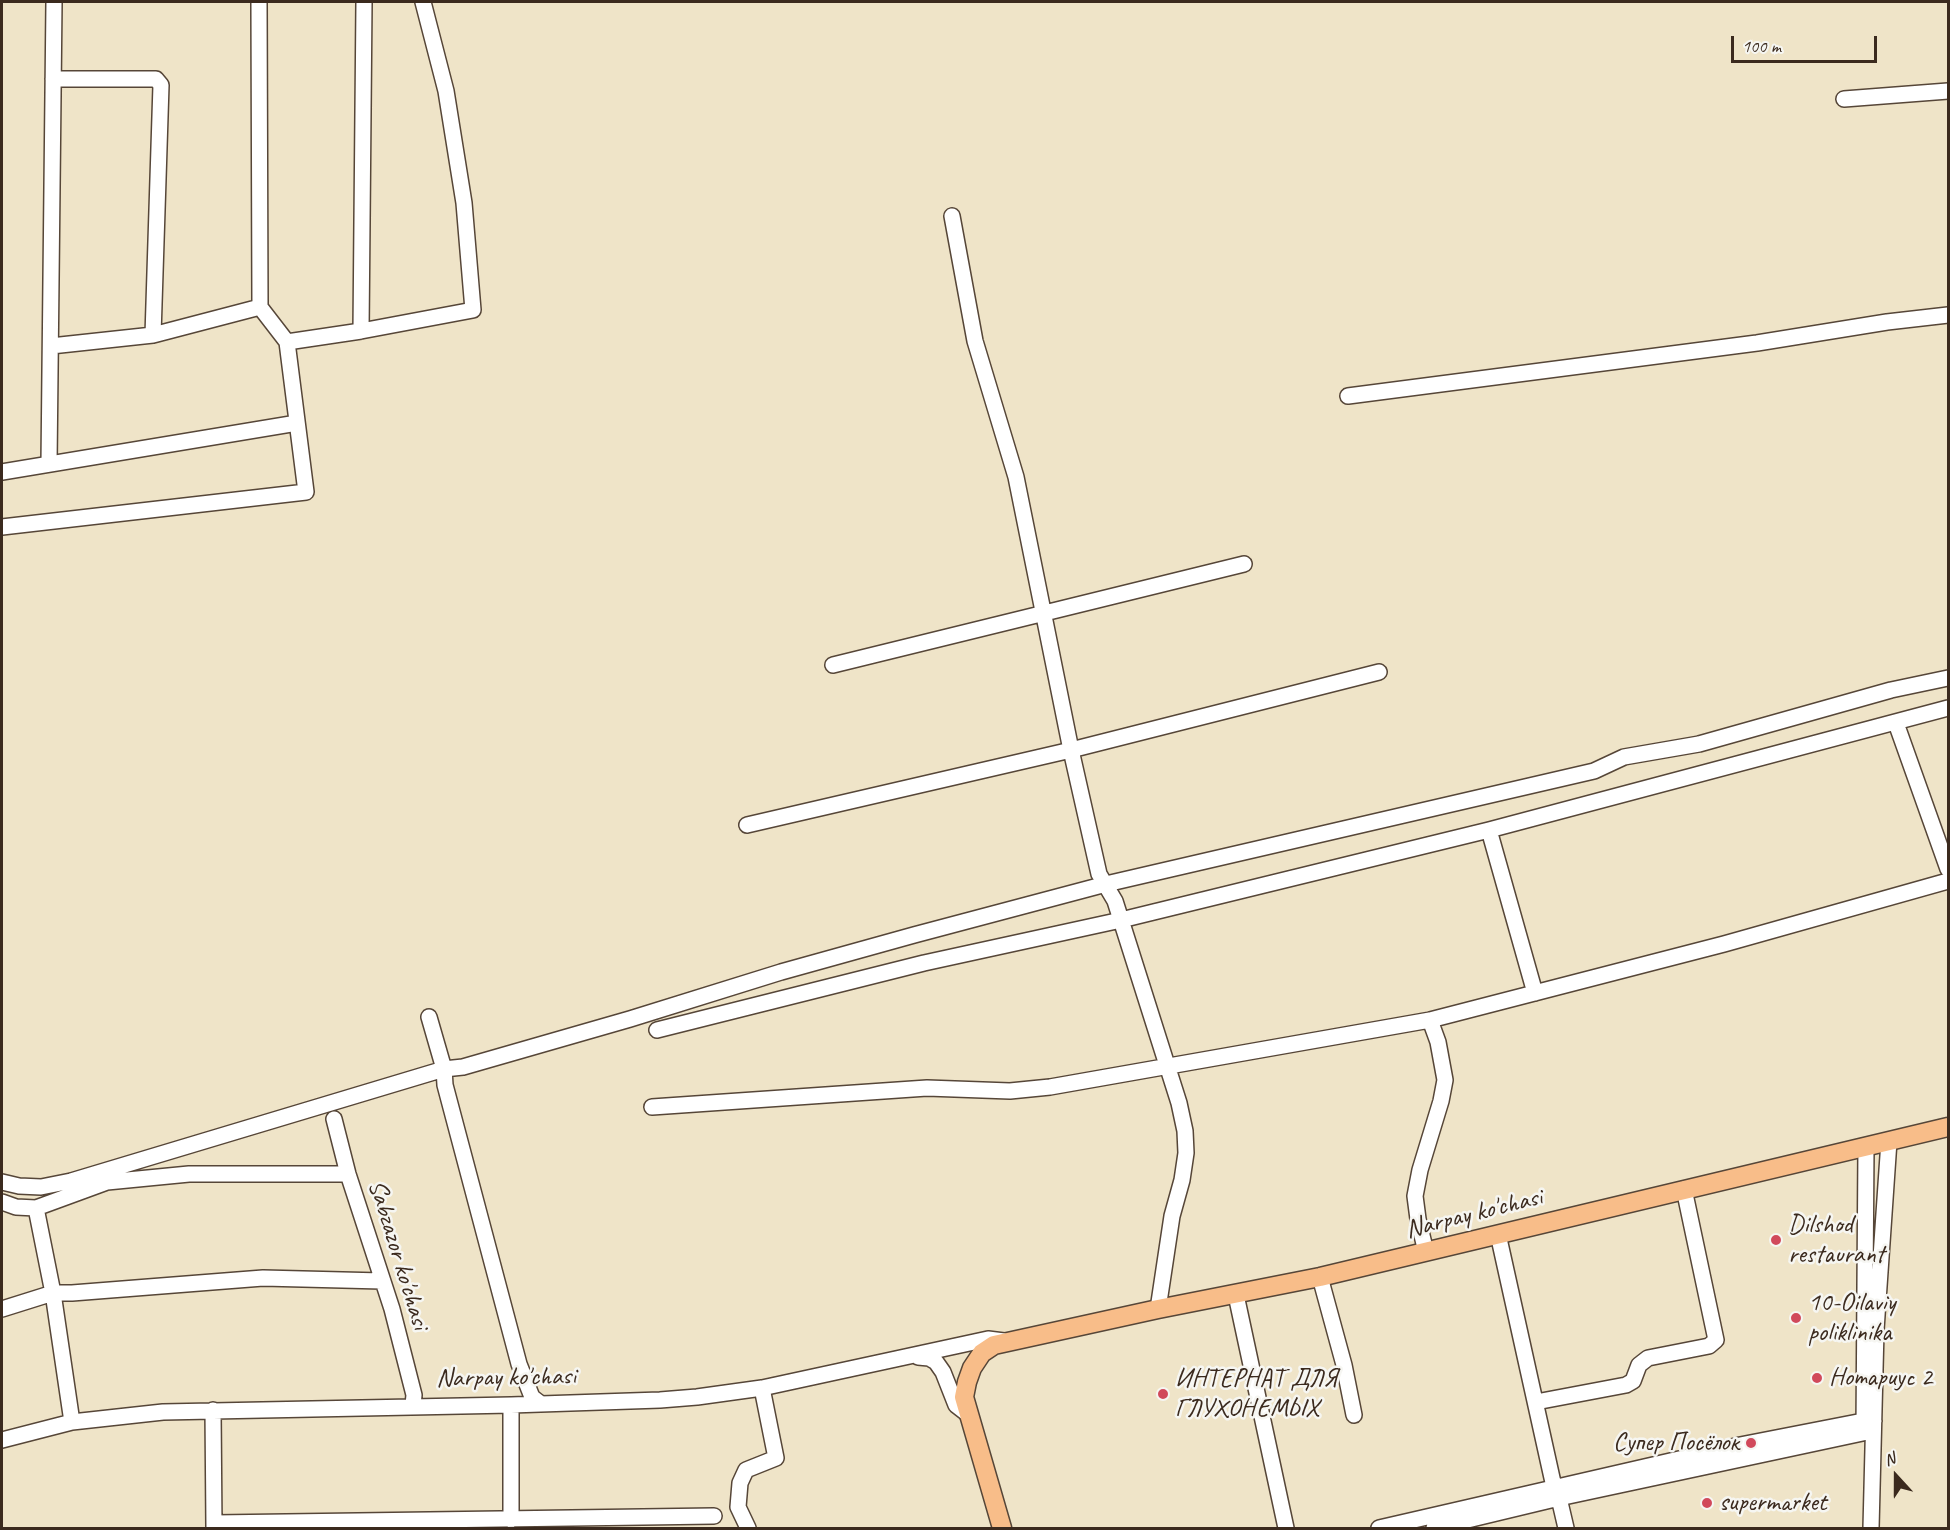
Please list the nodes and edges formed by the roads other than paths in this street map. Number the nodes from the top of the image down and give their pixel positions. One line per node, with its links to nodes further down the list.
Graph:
1 (54, 2): 5 (street)
2 (259, 2): 9 (street)
3 (364, 2): 11 (street)
4 (423, 2): 11 (street)
5 (53, 79): 12 (street); 14 (street)
6 (1948, 91): 7 (street)
7 (1844, 99)
8 (952, 216): 21 (street)
9 (260, 307): 12 (street); 13 (street)
10 (1948, 315): 15 (street)
11 (361, 332): 13 (street)
12 (153, 335): 14 (street)
13 (287, 342): 16 (street)
14 (51, 346): 17 (street)
15 (1348, 396)
16 (297, 423): 17 (street); 19 (street)
17 (49, 464): 18 (street)
18 (2, 472)
19 (2, 527)
20 (1244, 564): 21 (street)
21 (1044, 614): 22 (street); 27 (street)
22 (833, 664)
23 (1379, 672): 27 (street)
24 (1948, 678): 32 (street)
25 (1948, 708): 26 (street)
26 (1896, 723): 29 (street); 30 (street)
27 (1071, 750): 28 (street); 32 (street)
28 (747, 825)
29 (1489, 830): 33 (street); 34 (street)
30 (1948, 869)
31 (1948, 881): 34 (street)
32 (1106, 884): 33 (street); 39 (street)
33 (1121, 920): 37 (street); 38 (street)
34 (1534, 993): 36 (street)
35 (429, 1017): 39 (street)
36 (1430, 1020): 38 (street); 51 (street)
37 (657, 1030)
38 (1166, 1066): 40 (street); 57 (street)
39 (444, 1069): 46 (street); 62 (street)
40 (652, 1107)
41 (334, 1119): 45 (street, Sabzazor ko'chasi)
42 (1948, 1126): 43 (main road, Narpay ko'chasi)
43 (1889, 1141): 44 (main road, Narpay ko'chasi); 69 (street)
44 (1866, 1146): 47 (main road, Narpay ko'chasi); 69 (street)
45 (348, 1174): 49 (street); 53 (street, Sabzazor ko'chasi)
46 (2, 1182)
47 (1684, 1190): 50 (main road, Narpay ko'chasi); 61 (street)
48 (2, 1202): 49 (street)
49 (36, 1208): 54 (street)
50 (1498, 1234): 51 (main road, Narpay ko'chasi); 61 (street)
51 (1426, 1252): 52 (main road, Narpay ko'chasi)
52 (1320, 1277): 55 (main road, Narpay ko'chasi); 67 (street)
53 (382, 1281): 54 (street); 64 (street, Sabzazor ko'chasi)
54 (53, 1293): 56 (street); 68 (street)
55 (1236, 1295): 57 (main road, Narpay ko'chasi); 78 (street)
56 (2, 1309)
57 (1158, 1309): 58 (main road, Narpay ko'chasi)
58 (1009, 1342): 59 (street, Narpay ko'chasi); 66 (main road, Narpay ko'chasi)
59 (906, 1357): 60 (street, Narpay ko'chasi); 66 (street)
60 (762, 1388): 62 (street, Narpay ko'chasi); 76 (street)
61 (1536, 1402): 71 (street)
62 (541, 1404): 63 (street, Narpay ko'chasi)
63 (511, 1405): 64 (street, Narpay ko'chasi); 73 (street)
64 (413, 1406): 65 (street, Narpay ko'chasi)
65 (213, 1410): 68 (street, Narpay ko'chasi); 75 (street)
66 (969, 1415): 77 (main road)
67 (1354, 1415)
68 (72, 1422): 70 (street, Narpay ko'chasi)
69 (1869, 1430): 71 (street); 82 (street)
70 (2, 1440)
71 (1556, 1493): 79 (street); 80 (street); 81 (street)
72 (714, 1516): 73 (street)
73 (510, 1520): 74 (street)
74 (456, 1524): 75 (street)
75 (214, 1526)
76 (748, 1528)
77 (1002, 1528)
78 (1286, 1528)
79 (1379, 1528)
80 (1434, 1528)
81 (1566, 1528)
82 (1871, 1528)

